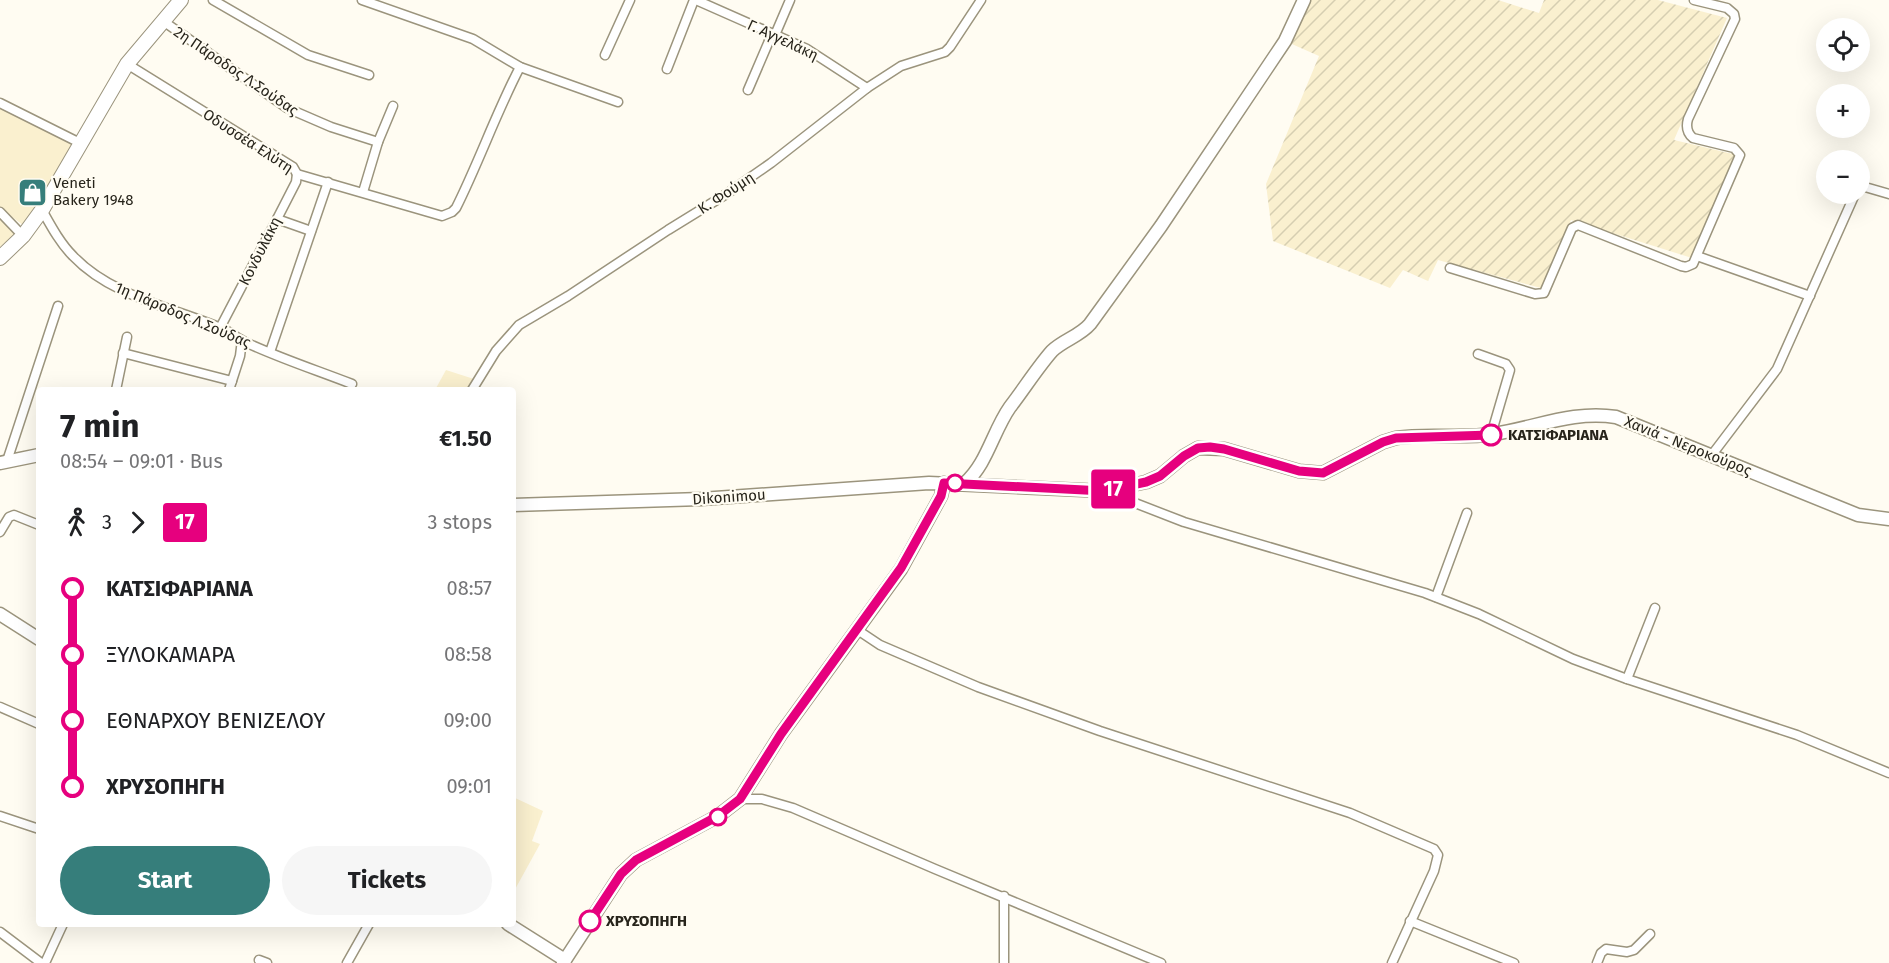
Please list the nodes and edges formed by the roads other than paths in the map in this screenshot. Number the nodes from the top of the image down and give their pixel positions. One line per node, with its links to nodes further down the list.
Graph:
1 (181, 0): 10 (main road)
2 (213, 0): 16 (street)
3 (362, 0): 14 (street)
4 (630, 0): 12 (street)
5 (695, 0): 11 (street, Γ. Αγγελάκη); 15 (street)
6 (790, 0): 11 (street)
7 (981, 0): 17 (street, Κ. Φούμη)
8 (1304, 0): 56 (main road)
9 (1694, 0): 35 (street)
10 (163, 21): 13 (main road); 22 (street, 2η Πάροδος Λ.Σούδας)
11 (773, 34): 17 (street, Γ. Αγγελάκη); 18 (street)
12 (605, 55)
13 (127, 64): 23 (main road); 24 (street, Οδυσσέα Ελύτη)
14 (520, 67): 19 (street); 27 (street, Οδυσσέα Ελύτη)
15 (667, 69)
16 (369, 75)
17 (867, 88): 50 (street, Κ. Φούμη)
18 (748, 90)
19 (618, 102)
20 (0, 103): 23 (street)
21 (393, 106): 22 (street)
22 (378, 142): 27 (street)
23 (80, 143): 30 (main road)
24 (297, 174): 25 (street, Οδυσσέα Ελύτη); 32 (street, Κονδυλάκη)
25 (328, 182): 27 (street, Οδυσσέα Ελύτη); 33 (street)
26 (1870, 188): 28 (street)
27 (363, 192)
28 (1889, 195)
29 (1851, 204): 38 (street)
30 (42, 210): 34 (main road); 40 (street, 1η Πάροδος Λ.Σούδας)
31 (0, 212): 34 (street)
32 (277, 219): 33 (street); 40 (street, Κονδυλάκη)
33 (311, 231): 43 (street)
34 (23, 236): 36 (main road)
35 (1697, 256): 37 (street); 38 (street)
36 (0, 258)
37 (1450, 268)
38 (1810, 296): 53 (street)
39 (58, 306): 54 (street)
40 (220, 328): 42 (street, 1η Πάροδος Λ.Σούδας)
41 (127, 337): 44 (street)
42 (242, 340): 43 (street, 1η Πάροδος Λ.Σούδας); 46 (street)
43 (270, 352): 47 (street, 1η Πάροδος Λ.Σούδας)
44 (123, 353): 46 (street); 48 (street)
45 (1478, 354): 51 (street)
46 (232, 381): 49 (street)
47 (352, 384)
48 (117, 387)
49 (231, 387)
50 (474, 387)
51 (1491, 435): 53 (main road, Χανιά - Νεροκούρος); 57 (main road, Χανιά - Νεροκούρος)
52 (36, 456): 54 (main road)
53 (1711, 456): 60 (main road, Χανιά - Νεροκούρος)
54 (4, 462)
55 (944, 483): 56 (main road, Dikonimou); 58 (main road, Dikonimou); 66 (main road)
56 (965, 483): 57 (main road, Χανιά - Νεροκούρος)
57 (1104, 491): 63 (street)
58 (516, 505)
59 (1467, 513): 63 (street)
60 (1889, 519)
61 (36, 524): 62 (street)
62 (0, 532)
63 (1436, 597): 68 (street)
64 (1655, 608): 68 (street)
65 (1, 618): 67 (main road)
66 (856, 629): 72 (main road); 76 (street)
67 (36, 633)
68 (1627, 679): 71 (street)
69 (0, 706): 70 (street)
70 (36, 723)
71 (1889, 773)
72 (740, 799): 75 (street); 82 (main road)
73 (0, 816): 74 (street)
74 (36, 828)
75 (1004, 896): 86 (street); 87 (street)
76 (1410, 921): 88 (street); 89 (street)
77 (62, 927): 84 (street)
78 (366, 927): 85 (street)
79 (512, 927): 82 (main road)
80 (0, 933): 83 (street)
81 (1650, 934): 90 (street)
82 (564, 962)
83 (41, 963)
84 (45, 963)
85 (346, 963)
86 (1004, 963)
87 (1161, 963)
88 (1392, 963)
89 (1514, 963)
90 (1597, 963)

